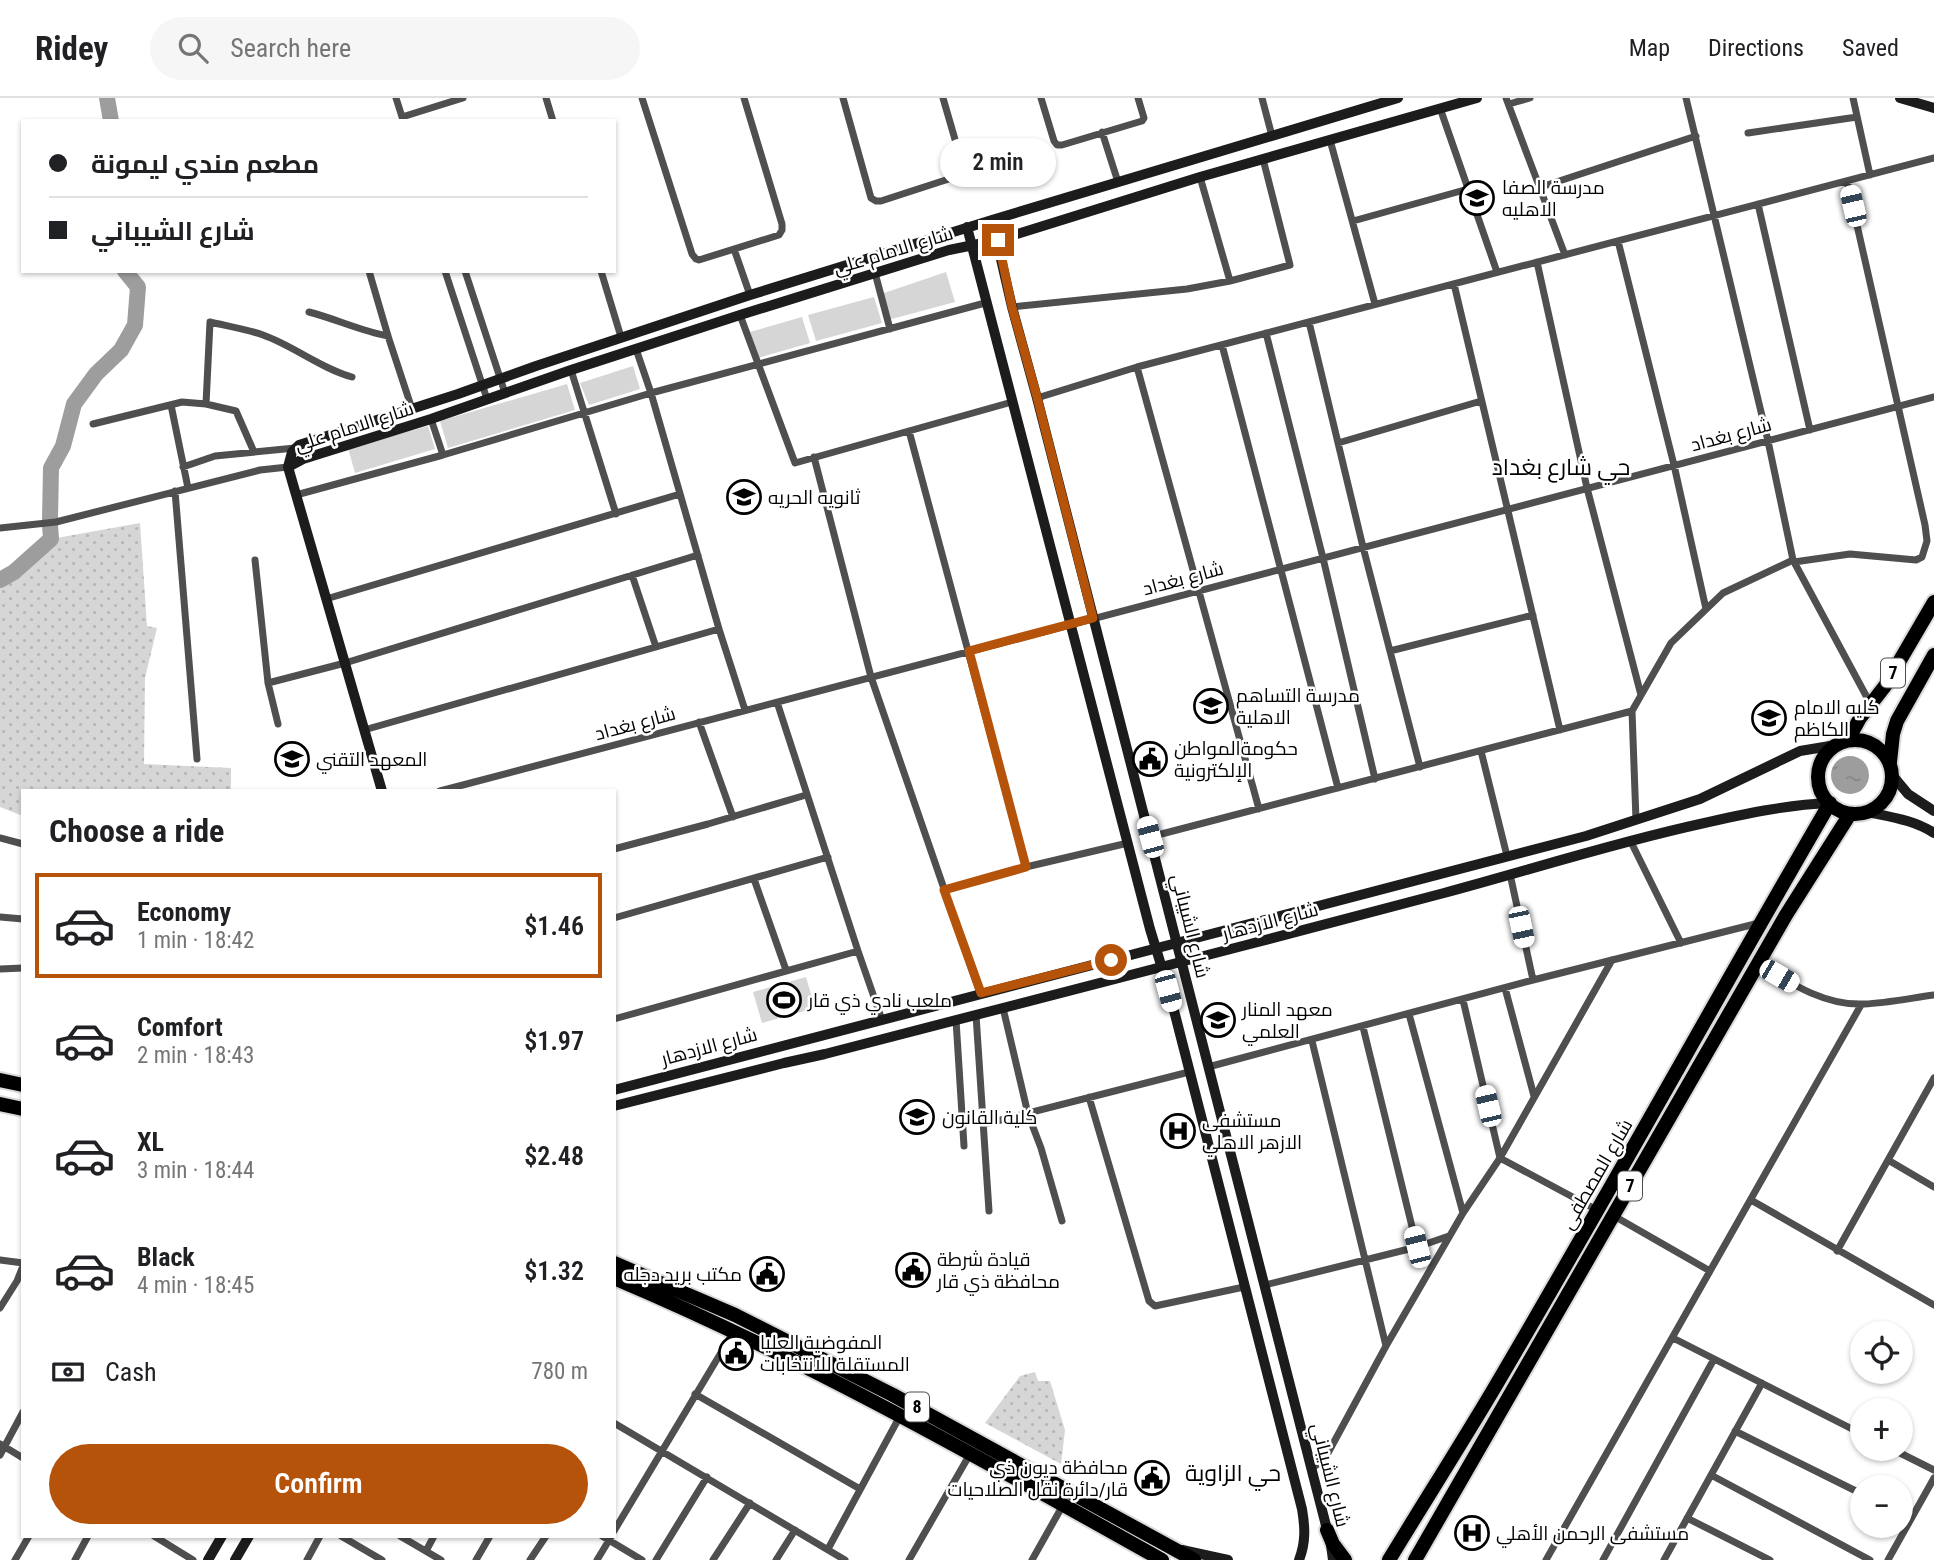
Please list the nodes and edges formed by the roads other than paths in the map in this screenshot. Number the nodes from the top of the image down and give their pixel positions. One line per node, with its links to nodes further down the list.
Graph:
1 (396, 98): 21 (street)
2 (463, 98): 21 (street)
3 (546, 98): 22 (street)
4 (642, 98): 44 (street)
5 (744, 98): 44 (street)
6 (843, 98): 7 (street)
7 (943, 98)
8 (1041, 98): 23 (street)
9 (1138, 98): 23 (street)
10 (1262, 98): 25 (street)
11 (1398, 98): 25 (main road, شارع الامام علي)
12 (1477, 98): 18 (main road, شارع الامام علي)
13 (1530, 98): 17 (street)
14 (1686, 98): 26 (street)
15 (1853, 98): 20 (street)
16 (1900, 98): 19 (main road)
17 (1508, 101): 34 (street)
18 (1440, 108): 27 (main road, شارع الامام علي); 35 (street)
19 (1934, 108)
20 (1857, 117): 24 (street); 30 (street)
21 (402, 119)
22 (552, 119)
23 (1102, 132): 33 (street)
24 (1748, 133)
25 (1272, 136): 33 (main road, شارع الامام علي)
26 (1696, 136): 34 (street); 37 (street)
27 (1330, 140): 29 (main road, شارع الامام علي); 39 (street)
28 (1934, 158): 30 (street)
29 (1263, 159): 31 (main road, شارع الامام علي); 53 (street)
30 (1870, 175): 32 (street)
31 (1200, 177): 41 (main road, شارع الامام علي); 53 (street)
32 (1847, 181): 36 (street); 83 (street)
33 (1118, 182): 38 (main road, شارع الامام علي)
34 (1541, 187): 45 (street)
35 (1468, 189): 39 (street); 47 (street)
36 (1758, 204): 37 (street); 88 (street)
37 (1713, 216): 42 (street); 90 (street)
38 (992, 220): 40 (main road, شارع الامام علي); 41 (main road, شارع الشيباني)
39 (1353, 221): 57 (street)
40 (967, 227): 43 (main road, شارع الشيباني); 55 (main road, شارع الامام علي)
41 (998, 240): 43 (main road, شارع الامام علي); 58 (main road, شارع الشيباني)
42 (1618, 241): 45 (street); 96 (street)
43 (971, 245): 52 (main road, شارع الامام علي); 56 (main road, شارع الشيباني)
44 (734, 249): 55 (street)
45 (1565, 255): 46 (street)
46 (1536, 262): 47 (street); 100 (street)
47 (1497, 272): 54 (street)
48 (370, 273): 64 (street)
49 (446, 273): 73 (street)
50 (466, 273): 72 (street)
51 (602, 273): 65 (street)
52 (875, 274): 60 (main road, شارع الامام علي); 62 (street)
53 (1230, 281): 58 (street)
54 (1454, 284): 57 (street); 79 (street)
55 (750, 295): 65 (main road, شارع الامام علي)
56 (985, 303): 62 (street); 80 (main road, شارع الشيباني)
57 (1376, 304): 61 (street)
58 (1012, 307): 76 (main road, شارع الشيباني)
59 (309, 312): 64 (street)
60 (740, 315): 67 (main road, شارع الامام علي); 68 (street)
61 (1309, 322): 63 (street); 91 (street)
62 (890, 329): 68 (street)
63 (1266, 333): 66 (street); 109 (street)
64 (388, 336): 84 (street)
65 (621, 337): 72 (main road, شارع الامام علي)
66 (1222, 345): 69 (street); 112 (street)
67 (636, 349): 70 (main road, شارع الامام علي); 75 (street)
68 (759, 365): 75 (street); 95 (street)
69 (1137, 367): 76 (street); 114 (street)
70 (571, 370): 74 (main road, شارع الامام علي); 85 (street)
71 (352, 377): 81 (street)
72 (501, 378): 73 (main road, شارع الامام علي); 74 (street)
73 (483, 385): 78 (street); 84 (main road, شارع الامام علي)
74 (505, 393): 78 (main road, شارع الامام علي)
75 (652, 393): 85 (street); 102 (street)
76 (1037, 397): 119 (main road, شارع الشيباني)
77 (1934, 397): 83 (street, شارع بغداد)
78 (487, 399): 86 (main road, شارع الامام علي)
79 (1481, 401): 91 (street); 104 (street)
80 (1012, 402): 89 (street); 120 (main road, شارع الشيباني)
81 (205, 404): 82 (street); 93 (street)
82 (170, 405): 87 (street); 97 (street)
83 (1899, 406): 88 (street, شارع بغداد); 111 (street)
84 (412, 409): 92 (main road, شارع الامام علي)
85 (585, 412): 94 (street); 105 (street)
86 (431, 419): 94 (street); 98 (main road, شارع الامام علي)
87 (93, 424)
88 (1810, 430): 90 (street, شارع بغداد)
89 (909, 431): 95 (street); 123 (street)
90 (1768, 440): 96 (street, شارع بغداد); 111 (street)
91 (1338, 443): 107 (street)
92 (295, 448): 93 (street); 98 (main road, شارع الامام علي)
93 (254, 452): 97 (street)
94 (443, 455): 103 (street)
95 (814, 457): 127 (street)
96 (1674, 466): 100 (street, شارع بغداد); 117 (street)
97 (183, 467): 99 (street)
98 (288, 467): 99 (street); 103 (main road)
99 (188, 488): 101 (street)
100 (1587, 488): 104 (street, شارع بغداد); 129 (street)
101 (175, 491): 106 (street); 140 (street)
102 (680, 494): 105 (street); 108 (street)
103 (296, 495): 115 (main road)
104 (1507, 510): 107 (street, شارع بغداد); 118 (street)
105 (616, 514): 115 (street)
106 (0, 528)
107 (1363, 547): 109 (street, شارع بغداد); 124 (street)
108 (698, 555): 113 (street); 121 (street)
109 (1323, 558): 112 (street, شارع بغداد); 143 (street)
110 (255, 560): 128 (street)
111 (1794, 561): 117 (street); 131 (street)
112 (1281, 569): 114 (street, شارع بغداد); 144 (street)
113 (632, 575): 122 (street); 126 (street)
114 (1199, 591): 119 (street, شارع بغداد); 149 (street)
115 (326, 599): 126 (main road)
116 (1934, 602): 131 (highway, 7)
117 (1706, 609): 129 (street)
118 (1534, 615): 124 (street); 137 (street)
119 (1093, 618): 120 (street, شارع بغداد); 156 (main road, شارع الشيباني)
120 (1071, 623): 123 (street, شارع بغداد); 160 (main road, شارع الشيباني)
121 (719, 629): 122 (street); 132 (street)
122 (656, 647): 136 (street)
123 (969, 651): 127 (street, شارع بغداد); 164 (street)
124 (1390, 651): 141 (street)
125 (1934, 655): 142 (highway, 7)
126 (345, 663): 128 (street); 136 (main road)
127 (871, 677): 130 (street, شارع بغداد); 168 (street)
128 (268, 683): 135 (street)
129 (1641, 695): 133 (street)
130 (777, 702): 132 (street, شارع بغداد); 147 (street)
131 (1870, 704): 138 (highway, 7)
132 (745, 710): 134 (street, شارع بغداد)
133 (1632, 711): 137 (street); 154 (street)
134 (699, 722): 146 (street, شارع بغداد); 153 (street)
135 (278, 724)
136 (364, 730): 145 (main road)
137 (1560, 730): 139 (street)
138 (1842, 742): 142 (highway); 148 (highway, 7); 154 (main road, شارع الازدهار)
139 (1481, 751): 141 (street); 162 (street)
140 (197, 759)
141 (1420, 767): 143 (street)
142 (1891, 769): 150 (main road); 151 (highway, 7)
143 (1375, 779): 144 (street)
144 (1338, 788): 149 (street)
145 (381, 789)
146 (448, 789)
147 (806, 795): 153 (street); 163 (street)
148 (1830, 803): 152 (highway); 158 (main road, شارع الازدهار); 173 (highway, شارع المصطفى / 7)
149 (1259, 809): 156 (street)
150 (1934, 811)
151 (1868, 812): 152 (highway); 155 (main road)
152 (1850, 814): 180 (highway, شارع المصطفى / 7)
153 (733, 817): 161 (street)
154 (1636, 820): 162 (main road, شارع الازدهار)
155 (1934, 833)
156 (1150, 837): 174 (main road, شارع الشيباني)
157 (0, 838): 159 (street)
158 (1630, 840): 166 (main road, شارع الازدهار); 175 (street)
159 (21, 843)
160 (1128, 843): 164 (street); 176 (main road, شارع الشيباني)
161 (616, 848)
162 (1507, 856): 165 (main road, شارع الازدهار)
163 (828, 857): 167 (street); 177 (street)
164 (1026, 867): 168 (street)
165 (1442, 873): 169 (main road); 174 (main road, شارع الازدهار)
166 (1510, 874): 169 (main road, شارع الازدهار); 185 (street)
167 (754, 879): 171 (street); 184 (street)
168 (944, 890): 187 (street)
169 (1448, 892): 179 (main road, شارع الازدهار)
170 (0, 917): 172 (street)
171 (616, 917)
172 (21, 919)
173 (1759, 923): 175 (street); 219 (highway, شارع المصطفى / 7)
174 (1176, 943): 176 (main road, شارع الازدهار); 179 (main road, شارع الشيباني)
175 (1681, 943): 178 (street)
176 (1156, 948): 183 (main road, شارع الشيباني); 187 (main road, شارع الازدهار)
177 (858, 951): 184 (street); 195 (street)
178 (1612, 960): 185 (street); 207 (street)
179 (1181, 963): 183 (main road, شارع الازدهار); 201 (main road, شارع الشيباني)
180 (1759, 964): 190 (street); 222 (highway, شارع المصطفى / 7)
181 (0, 968): 182 (street)
182 (21, 968)
183 (1161, 968): 191 (main road, شارع الازدهار); 202 (main road, شارع الشيباني)
184 (786, 970): 194 (street)
185 (1533, 980): 186 (street)
186 (1504, 988): 189 (street); 207 (street)
187 (981, 993): 195 (main road, شارع الازدهار)
188 (1934, 995): 190 (street)
189 (1463, 1000): 193 (street); 215 (street)
190 (1861, 1005): 218 (street)
191 (1003, 1008): 192 (main road, شارع الازدهار); 212 (street)
192 (976, 1014): 196 (main road, شارع الازدهار); 213 (street)
193 (1409, 1014): 197 (street); 221 (street)
194 (616, 1018)
195 (882, 1020): 199 (main road, شارع الازدهار)
196 (956, 1020): 200 (main road, شارع الازدهار); 214 (street)
197 (1363, 1027): 198 (street); 225 (street)
198 (1311, 1041): 201 (street); 227 (street)
199 (780, 1046): 200 (main road); 206 (main road, شارع الازدهار)
200 (785, 1063): 210 (main road, شارع الازدهار)
201 (1208, 1068): 234 (main road, شارع الشيباني)
202 (1189, 1072): 208 (street); 235 (main road, شارع الشيباني)
203 (1934, 1078): 216 (street)
204 (0, 1080): 205 (highway)
205 (21, 1085)
206 (616, 1089)
207 (1534, 1096): 215 (street)
208 (1090, 1097): 212 (street); 235 (street)
209 (0, 1104): 211 (highway)
210 (616, 1105)
211 (21, 1109)
212 (1028, 1114): 213 (street); 223 (street)
213 (985, 1124): 220 (street)
214 (964, 1146)
215 (1500, 1158): 219 (street); 221 (street)
216 (1888, 1160): 217 (street); 226 (street)
217 (1934, 1187)
218 (1751, 1200): 226 (street); 232 (street)
219 (1597, 1210): 314 (highway, شارع المصطفى / 7)
220 (989, 1211)
221 (1462, 1213): 224 (street)
222 (1613, 1215): 232 (street); 315 (highway, شارع المصطفى / 7)
223 (1062, 1220)
224 (1450, 1235): 225 (street); 240 (street)
225 (1417, 1247): 227 (street)
226 (1837, 1251): 236 (street)
227 (1364, 1259): 234 (street); 240 (street)
228 (0, 1260): 230 (street)
229 (616, 1264): 247 (highway, 8)
230 (21, 1265)
231 (21, 1270): 237 (street)
232 (1710, 1271): 239 (street)
233 (616, 1279): 238 (highway, 8)
234 (1265, 1285): 242 (main road, شارع الشيباني)
235 (1244, 1287): 243 (main road, شارع الشيباني)
236 (1934, 1305)
237 (0, 1308)
238 (734, 1331): 245 (street); 247 (highway, 8)
239 (1673, 1338): 241 (street); 316 (street)
240 (1385, 1346): 258 (street)
241 (1714, 1359): 244 (street); 317 (street)
242 (1285, 1365): 243 (main road); 258 (main road, شارع الشيباني)
243 (1266, 1371): 311 (main road, شارع الشيباني)
244 (1762, 1383): 250 (street); 251 (street)
245 (695, 1394): 253 (street); 264 (street)
246 (914, 1406): 247 (highway, 8); 247 (highway); 286 (highway, 8)
247 (896, 1410): 254 (highway, 8); 264 (street)
248 (21, 1415): 252 (street)
249 (616, 1425): 253 (street)
250 (1850, 1428)
251 (1735, 1431): 260 (street); 263 (street)
252 (2, 1445): 255 (street); 256 (street)
253 (662, 1450): 261 (street); 269 (street)
254 (970, 1454): 266 (highway, 8); 307 (street)
255 (0, 1455)
256 (21, 1457)
257 (1913, 1460): 259 (street)
258 (1311, 1469): 271 (main road, شارع الشيباني)
259 (1934, 1470)
260 (1711, 1475): 268 (street); 320 (street)
261 (707, 1477): 265 (street); 303 (street)
262 (1934, 1478): 267 (street)
263 (1850, 1488)
264 (860, 1489): 285 (street)
265 (750, 1503): 270 (street); 304 (street)
266 (1063, 1504): 289 (highway, 8); 308 (street)
267 (1913, 1515)
268 (1687, 1518): 318 (street); 319 (street)
269 (616, 1528)
270 (795, 1530): 285 (street); 305 (street)
271 (1327, 1530): 312 (main road, شارع الشيباني); 313 (highway)
272 (28, 1538): 290 (street)
273 (87, 1538): 291 (street)
274 (156, 1538): 292 (street)
275 (221, 1538): 293 (main road)
276 (248, 1538): 294 (main road)
277 (319, 1538): 295 (street)
278 (344, 1538): 288 (street)
279 (403, 1538): 287 (street)
280 (433, 1538): 287 (street)
281 (489, 1538): 299 (street)
282 (545, 1538): 300 (street)
283 (607, 1538): 301 (street); 302 (street)
284 (1900, 1538): 321 (street)
285 (828, 1549): 306 (street)
286 (1174, 1549): 309 (highway, 8); 310 (main road)
287 (425, 1551): 298 (street)
288 (368, 1552): 296 (street); 297 (street)
289 (1156, 1559)
290 (15, 1560)
291 (75, 1560)
292 (193, 1560)
293 (208, 1560)
294 (235, 1560)
295 (307, 1560)
296 (363, 1560)
297 (382, 1560)
298 (441, 1560)
299 (476, 1560)
300 (530, 1560)
301 (597, 1560)
302 (642, 1560)
303 (656, 1560)
304 (713, 1560)
305 (776, 1560)
306 (845, 1560)
307 (909, 1560)
308 (1032, 1560)
309 (1194, 1560)
310 (1228, 1560)
311 (1299, 1560)
312 (1333, 1560)
313 (1345, 1560)
314 (1389, 1560)
315 (1415, 1560)
316 (1546, 1560)
317 (1603, 1560)
318 (1664, 1560)
319 (1770, 1560)
320 (1870, 1560)
321 (1888, 1560)

